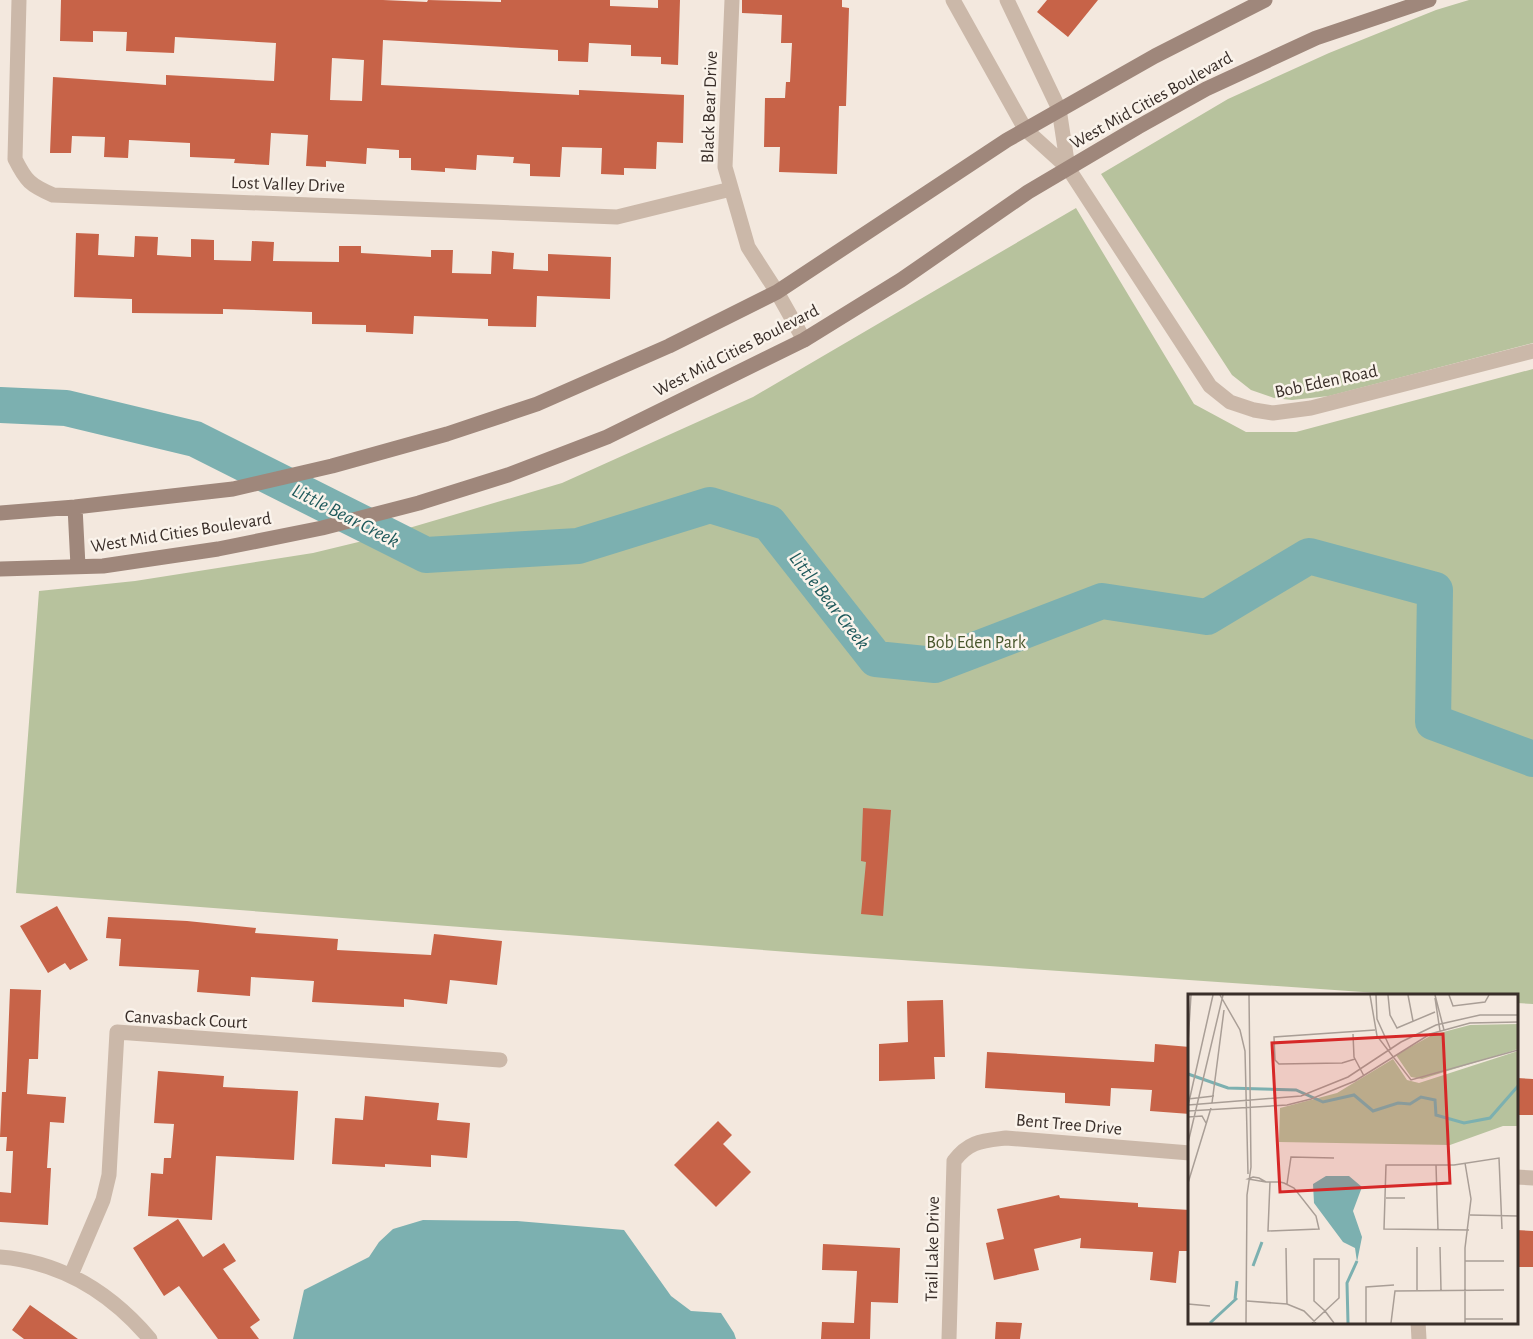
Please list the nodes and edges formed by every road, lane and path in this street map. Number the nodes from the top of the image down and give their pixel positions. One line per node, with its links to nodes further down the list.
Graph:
1 (19, 0): 10 (street, Lost Valley Drive)
2 (732, 0): 10 (street, Black Bear Drive)
3 (953, 0): 8 (street)
4 (1007, 0): 7 (street)
5 (1265, 0): 7 (main road, West Mid Cities Boulevard)
6 (1429, 0): 9 (main road, West Mid Cities Boulevard)
7 (1059, 109): 8 (main road, West Mid Cities Boulevard); 9 (street)
8 (1025, 129): 9 (street); 11 (main road, West Mid Cities Boulevard)
9 (1068, 168): 12 (main road, West Mid Cities Boulevard); 13 (street, Bob Eden Road)
10 (731, 189): 11 (street, Black Bear Drive)
11 (777, 292): 12 (street, Black Bear Drive); 14 (main road, West Mid Cities Boulevard)
12 (804, 340): 16 (main road, West Mid Cities Boulevard)
13 (1533, 351)
14 (75, 507): 15 (main road, West Mid Cities Boulevard); 16 (main road)
15 (0, 513)
16 (78, 566): 17 (main road, West Mid Cities Boulevard)
17 (0, 569)
18 (500, 1060): 24 (street, Canvasback Court)
19 (1188, 1153): 20 (street, Bent Tree Drive)
20 (954, 1161): 27 (street, Trail Lake Drive)
21 (1518, 1177): 22 (street)
22 (1533, 1178)
23 (0, 1257): 24 (street)
24 (71, 1275): 26 (street)
25 (1418, 1324): 28 (street)
26 (150, 1339)
27 (949, 1339)
28 (1419, 1339)

